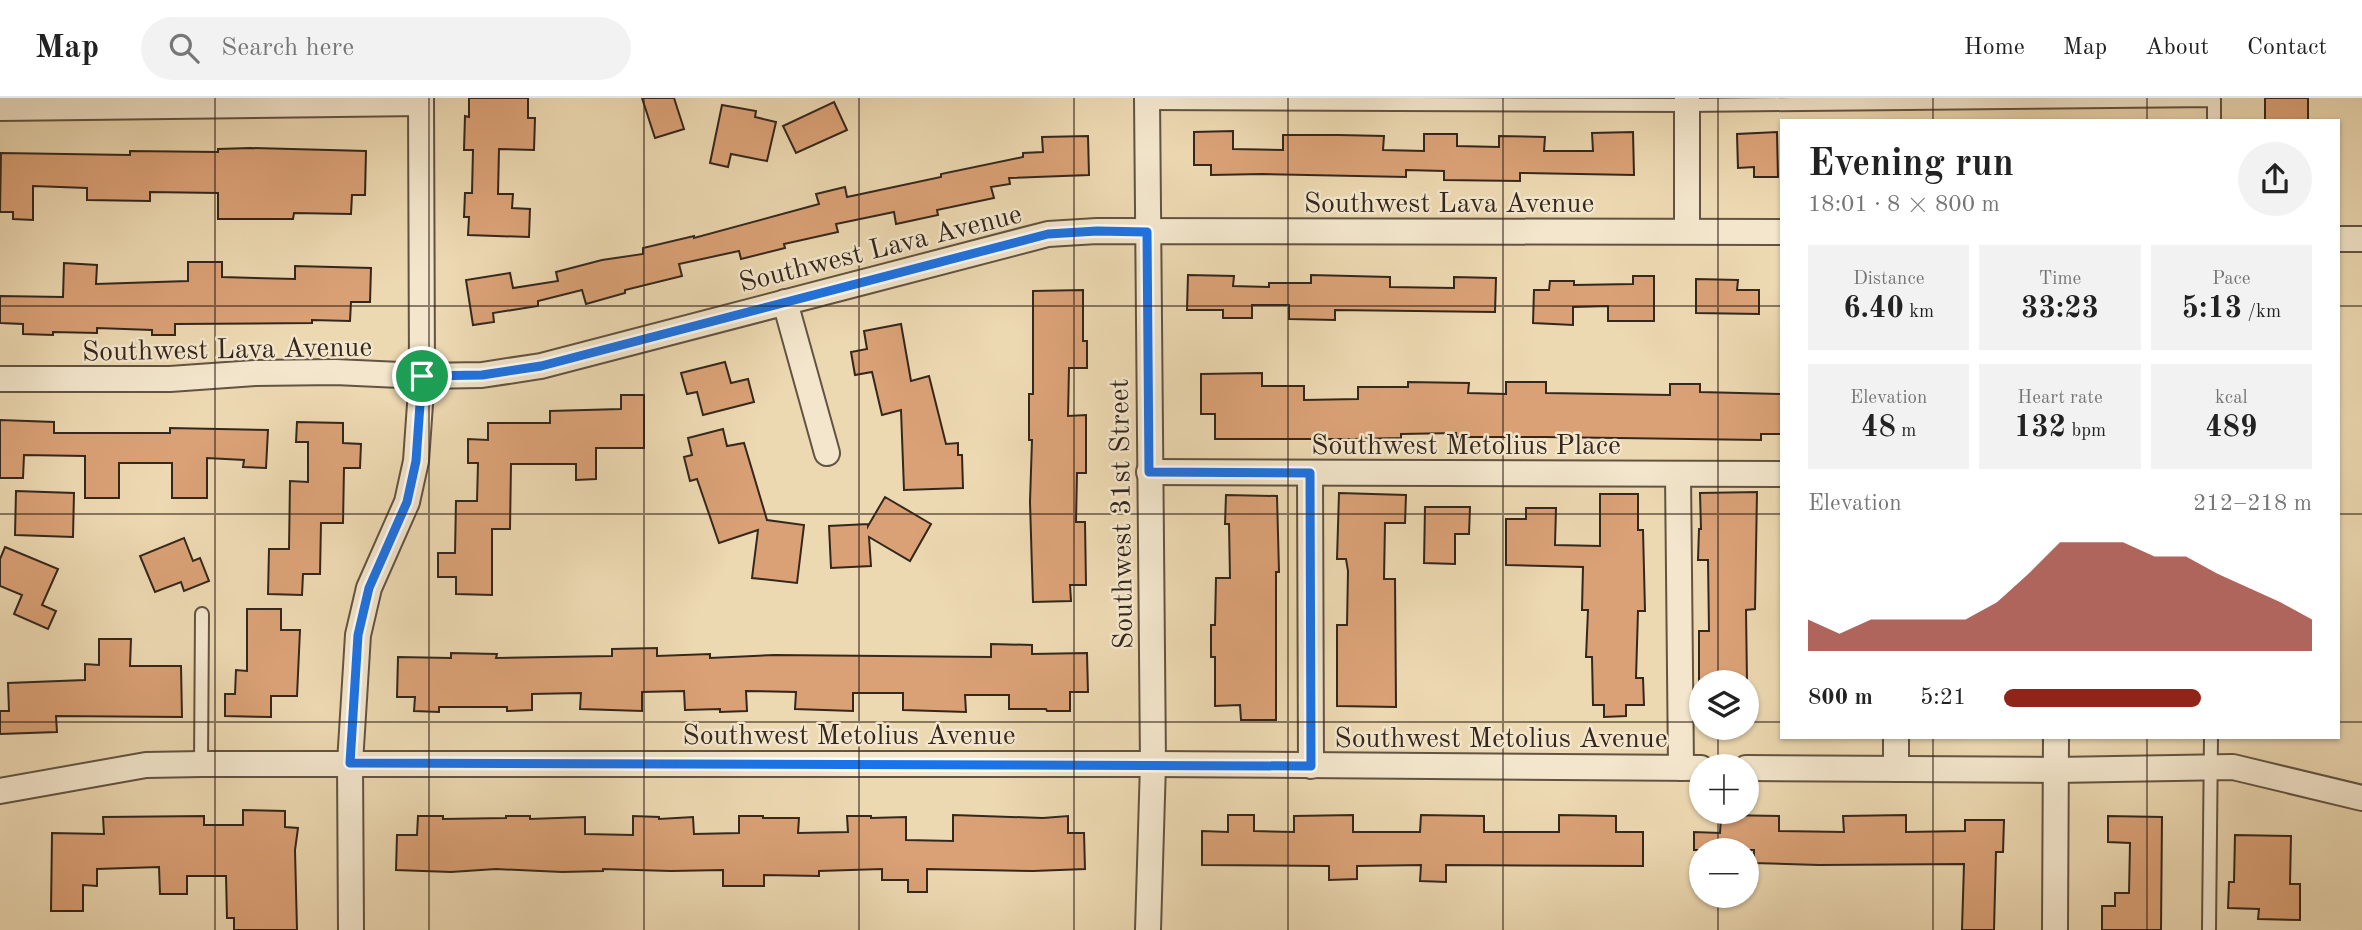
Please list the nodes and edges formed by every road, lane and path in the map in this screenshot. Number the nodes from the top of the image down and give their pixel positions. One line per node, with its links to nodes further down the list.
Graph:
1 (421, 100): 4 (street); 12 (street)
2 (1147, 100): 3 (lane); 7 (street, Southwest 31st Street)
3 (1687, 101): 5 (lane); 6 (street)
4 (0, 108)
5 (2214, 119)
6 (1687, 231): 7 (street, Southwest Lava Avenue); 8 (street, Southwest Lava Avenue)
7 (1147, 232): 11 (street, Southwest Lava Avenue); 15 (street, Southwest 31st Street)
8 (1780, 232)
9 (2340, 239): 10 (street)
10 (2362, 239)
11 (785, 302): 12 (street, Southwest Lava Avenue); 14 (street)
12 (422, 376): 13 (street, Southwest Lava Avenue); 24 (street)
13 (0, 379)
14 (827, 453)
15 (1149, 472): 16 (street, Southwest Metolius Place); 26 (street, Southwest 31st Street)
16 (1310, 473): 17 (street, Southwest Metolius Place); 27 (street)
17 (1678, 474): 18 (street, Southwest Metolius Place); 23 (street)
18 (1780, 474)
19 (202, 614): 25 (lane)
20 (1896, 739): 31 (street)
21 (2056, 739): 32 (street)
22 (2211, 739): 30 (lane)
23 (1690, 754)
24 (350, 763): 25 (street, Southwest Metolius Avenue); 26 (street, Southwest Metolius Avenue); 35 (street)
25 (201, 764): 33 (street, Southwest Metolius Avenue)
26 (1153, 764): 27 (street, Southwest Metolius Avenue); 36 (street, Southwest 31st Street)
27 (1311, 766): 28 (street, Southwest Metolius Avenue)
28 (1689, 768)
29 (1759, 768): 31 (street)
30 (2211, 768): 32 (street); 34 (street); 38 (lane)
31 (1896, 769): 32 (street)
32 (2056, 770): 37 (street)
33 (0, 791)
34 (2362, 798)
35 (351, 930)
36 (1148, 930)
37 (2055, 930)
38 (2209, 930)

